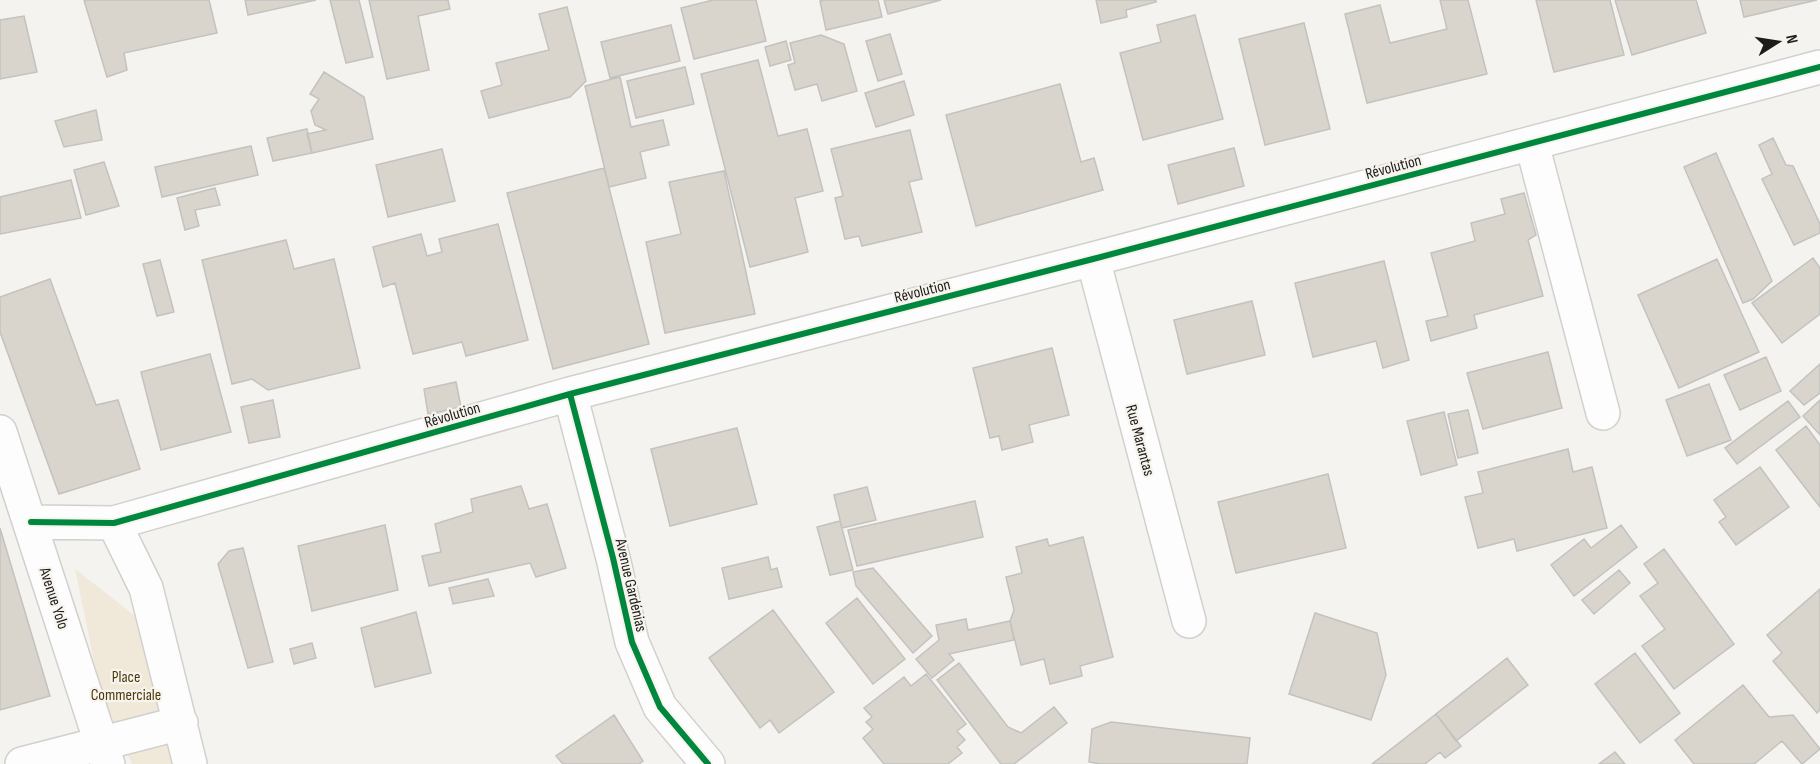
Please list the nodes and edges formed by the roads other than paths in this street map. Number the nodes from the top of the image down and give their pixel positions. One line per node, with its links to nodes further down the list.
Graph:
1 (1820, 67): 2 (street, Révolution)
2 (1532, 144): 3 (street, Révolution); 5 (street)
3 (1093, 260): 4 (street, Révolution); 9 (street, Rue Marantas)
4 (570, 394): 8 (street, Révolution); 14 (street, Avenue Gardénias)
5 (1603, 413)
6 (0, 432): 7 (street, Avenue Yolo)
7 (30, 522): 8 (street, Révolution); 11 (street, Avenue Yolo)
8 (114, 523): 10 (street)
9 (1189, 621)
10 (181, 723): 11 (street); 13 (street)
11 (105, 754): 12 (street)
12 (22, 764)
13 (190, 764)
14 (708, 764)

